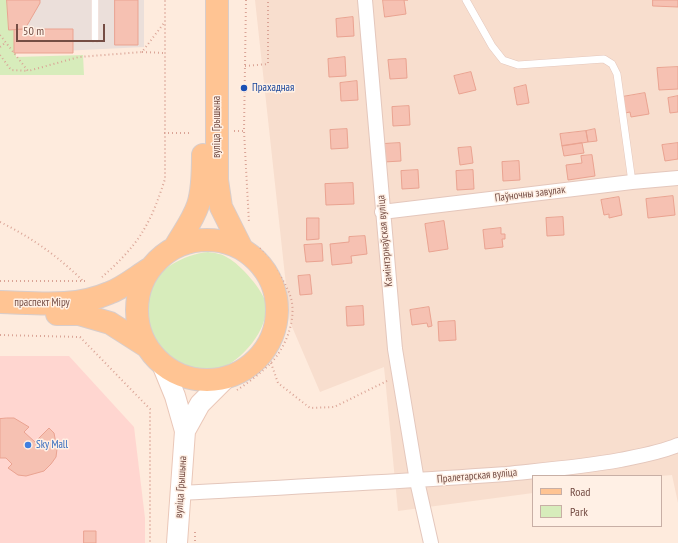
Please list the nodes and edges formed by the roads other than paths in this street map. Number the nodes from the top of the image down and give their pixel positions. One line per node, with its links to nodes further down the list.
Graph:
1 (95, 0): 6 (lane)
2 (204, 0): 10 (main road, вуліца Грышына)
3 (217, 0): 11 (main road, вуліца Грышына)
4 (365, 0): 9 (street, Камінтэрнаўская вуліца)
5 (466, 0): 8 (lane)
6 (95, 39)
7 (678, 178): 8 (street, Паўночны завулак)
8 (632, 182): 9 (street, Паўночны завулак)
9 (382, 212): 20 (street, Камінтэрнаўская вуліца)
10 (175, 247): 11 (main road); 12 (main road)
11 (250, 247): 17 (main road)
12 (149, 269): 13 (main road, праспект Міру); 15 (main road)
13 (0, 302)
14 (0, 313): 15 (main road, праспект Міру)
15 (146, 346): 16 (main road)
16 (162, 364): 17 (main road); 18 (street)
17 (229, 385): 18 (street)
18 (185, 431): 21 (street, вуліца Грышына)
19 (678, 445): 20 (street, Пралетарская вуліца)
20 (417, 481): 21 (street, Пралетарская вуліца); 23 (street, Камінтэрнаўская вуліца)
21 (180, 493): 22 (street, вуліца Грышына)
22 (177, 543)
23 (431, 543)

